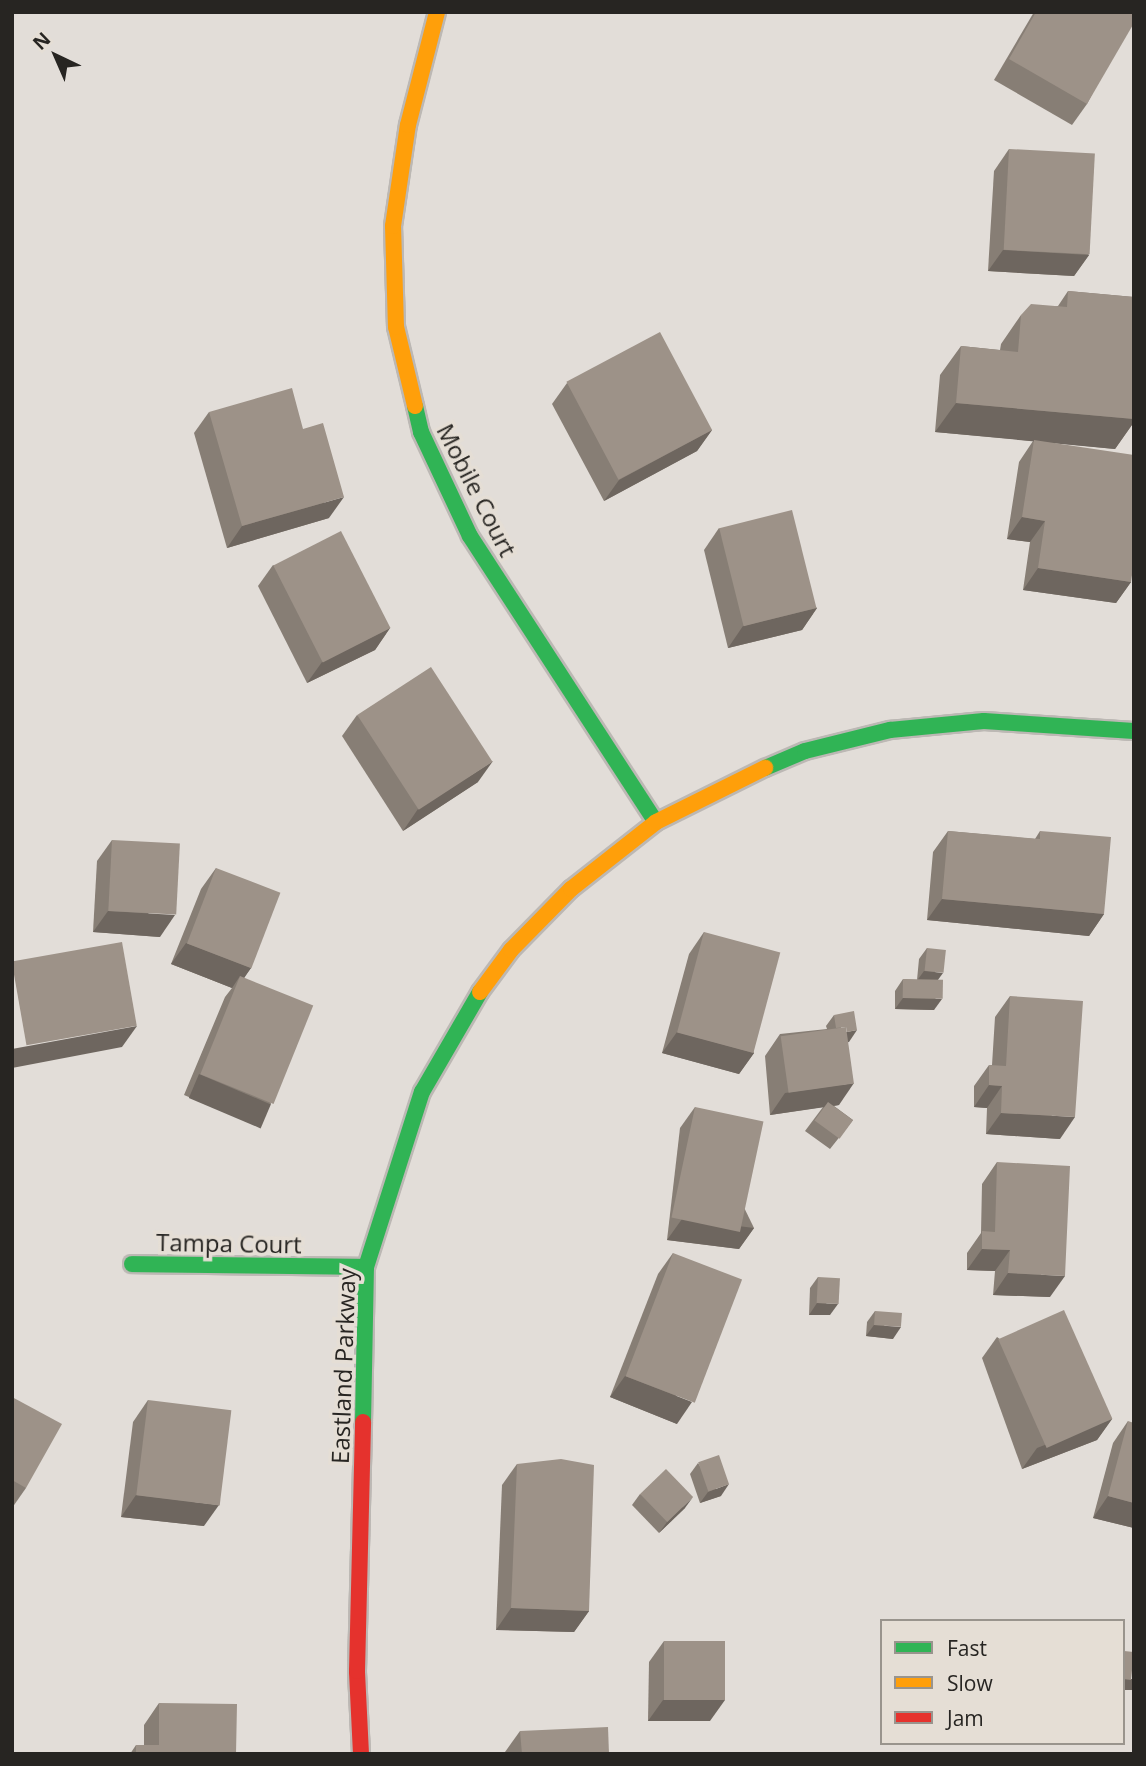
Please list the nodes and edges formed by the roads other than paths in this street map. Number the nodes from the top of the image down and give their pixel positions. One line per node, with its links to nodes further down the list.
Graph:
1 (437, 12): 3 (street, Mobile Court)
2 (1134, 732): 3 (street, Eastland Parkway)
3 (656, 822): 5 (street, Eastland Parkway)
4 (132, 1264): 5 (street, Tampa Court)
5 (366, 1267): 6 (street, Eastland Parkway)
6 (361, 1754)

